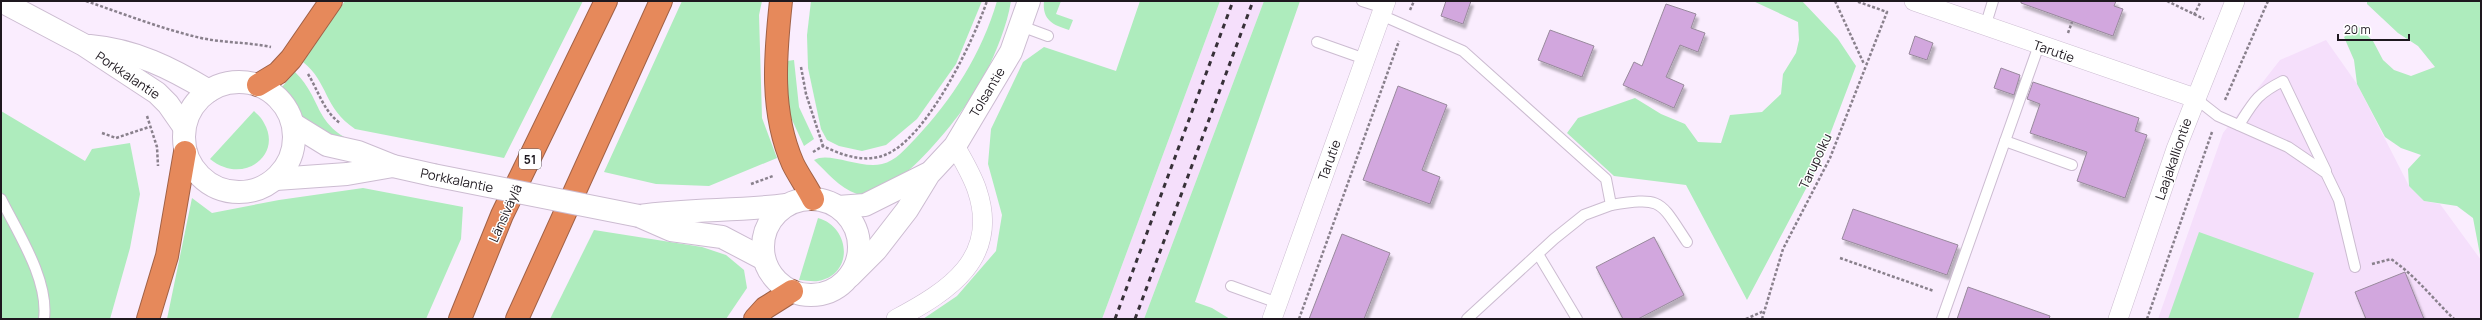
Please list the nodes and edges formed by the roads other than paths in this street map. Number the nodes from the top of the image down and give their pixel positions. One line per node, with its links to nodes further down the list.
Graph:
1 (331, 1): 19 (highway)
2 (606, 1): 49 (highway, Länsiväylä / 51)
3 (661, 1): 50 (highway)
4 (781, 1): 34 (highway)
5 (1029, 1): 12 (street, Tolsantie)
6 (1362, 1): 11 (lane)
7 (1914, 1): 13 (street, Tarutie)
8 (1993, 1): 13 (lane)
9 (2236, 1): 21 (street, Laajakalliontie)
10 (2, 6): 16 (street, Porkkalantie)
11 (1384, 8): 18 (street, Tarutie); 36 (lane)
12 (1021, 26): 14 (lane); 26 (street, Tolsantie)
13 (1984, 27): 17 (street, Tarutie)
14 (1048, 36)
15 (1317, 42): 18 (lane)
16 (84, 45): 20 (street, Porkkalantie); 24 (street, Porkkalantie)
17 (2039, 45): 21 (street, Tarutie); 25 (lane)
18 (1365, 59): 46 (street, Tarutie)
19 (258, 85): 20 (street); 22 (street)
20 (209, 91): 24 (street)
21 (2195, 98): 23 (lane); 56 (street, Laajakalliontie)
22 (293, 124): 29 (street, Porkkalantie); 32 (street)
23 (2239, 125): 30 (lane); 30 (lane)
24 (184, 127): 27 (street)
25 (2005, 141): 28 (lane); 55 (lane)
26 (955, 146): 31 (street, Tolsantie); 52 (street)
27 (185, 152): 32 (street); 48 (highway)
28 (2072, 165)
29 (393, 166): 32 (street, Porkkalantie); 38 (street, Porkkalantie, bridge)
30 (2326, 173): 42 (lane)
31 (928, 174): 37 (street, Tolsantie); 43 (street, Tolsantie)
32 (276, 179)
33 (1, 199): 47 (lane)
34 (813, 199): 35 (street); 37 (street)
35 (787, 205): 38 (street, Porkkalantie); 41 (street)
36 (1610, 205): 39 (lane); 40 (lane)
37 (838, 207): 43 (street)
38 (639, 216): 41 (street, Porkkalantie)
39 (1687, 242)
40 (1538, 254): 53 (lane); 54 (lane)
41 (764, 259): 45 (street)
42 (2355, 267)
43 (850, 276): 45 (street)
44 (1231, 286): 46 (lane)
45 (792, 291): 51 (highway)
46 (1275, 311)
47 (44, 319)
48 (148, 319)
49 (460, 319)
50 (517, 319)
51 (755, 319)
52 (896, 319)
53 (1467, 319)
54 (1577, 319)
55 (1942, 319)
56 (2118, 319)

